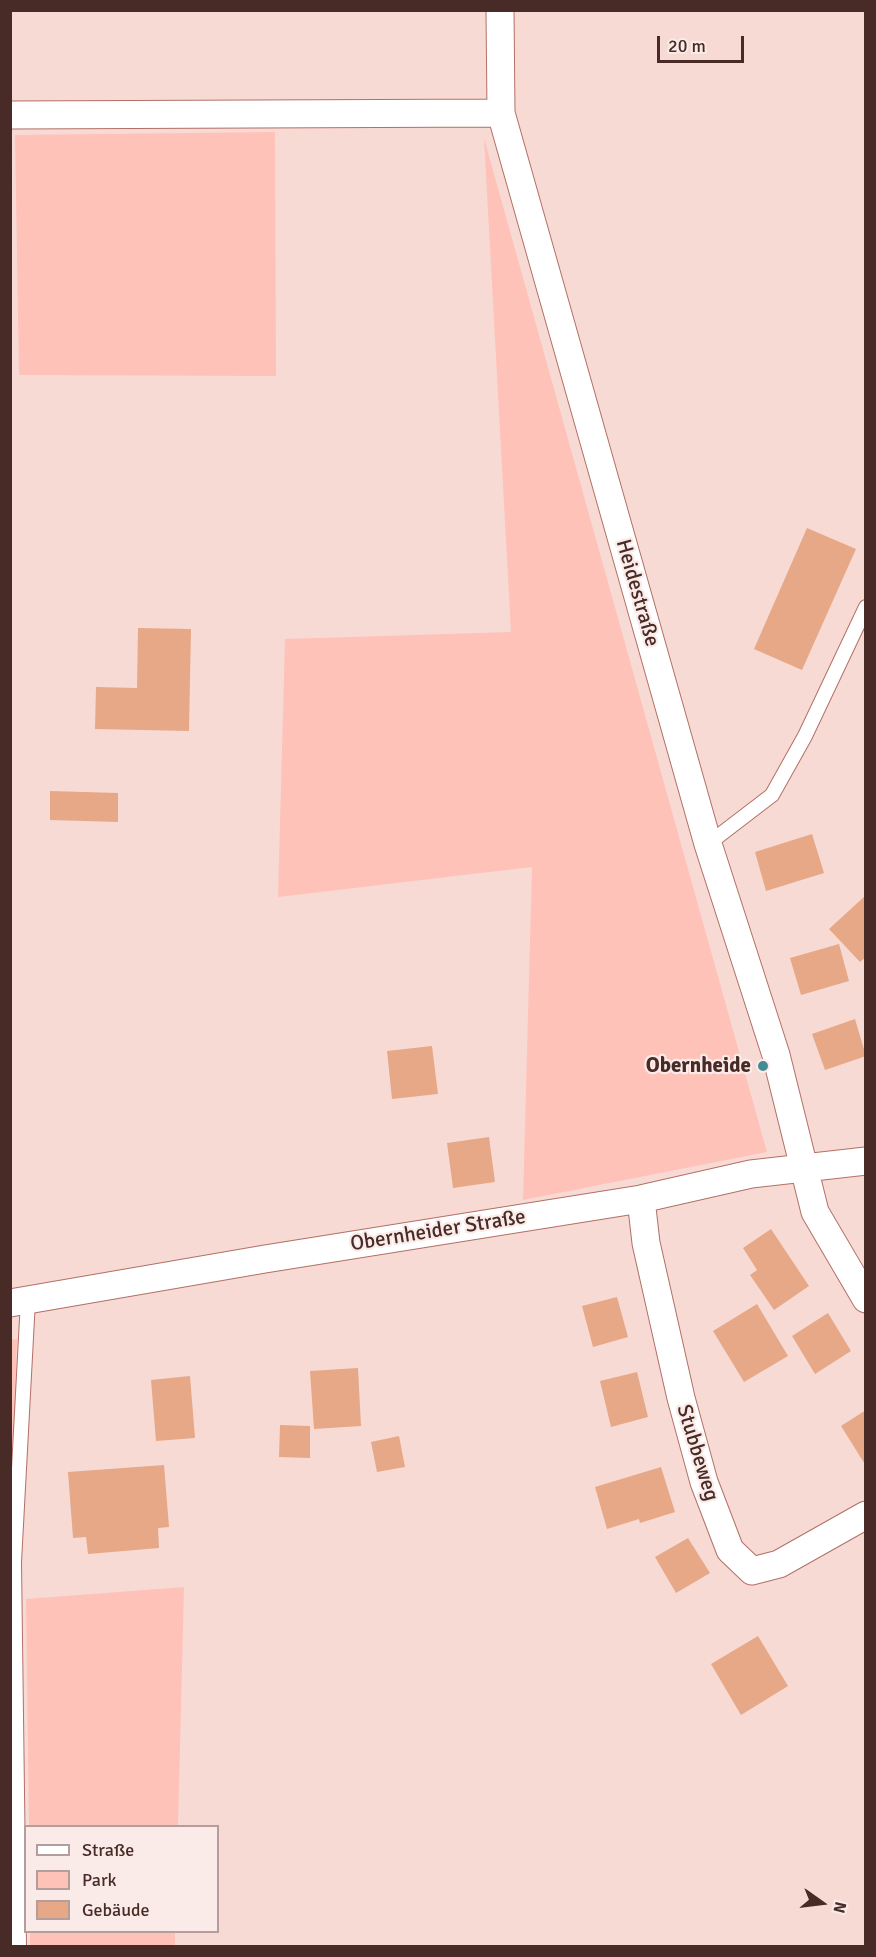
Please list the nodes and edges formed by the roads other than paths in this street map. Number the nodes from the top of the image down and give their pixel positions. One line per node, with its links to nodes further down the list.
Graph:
1 (500, 10): 2 (street, Heidestraße)
2 (501, 113): 3 (street); 5 (street, Heidestraße)
3 (10, 115)
4 (866, 608): 5 (lane)
5 (708, 844): 7 (street, Heidestraße)
6 (866, 1161): 7 (street, Obernheider Straße)
7 (805, 1170): 8 (street, Obernheider Straße); 9 (street, Heidestraße)
8 (641, 1199): 10 (street, Obernheider Straße); 11 (street, Stubbeweg)
9 (866, 1299)
10 (19, 1301): 12 (lane)
11 (866, 1515)
12 (19, 1947)

